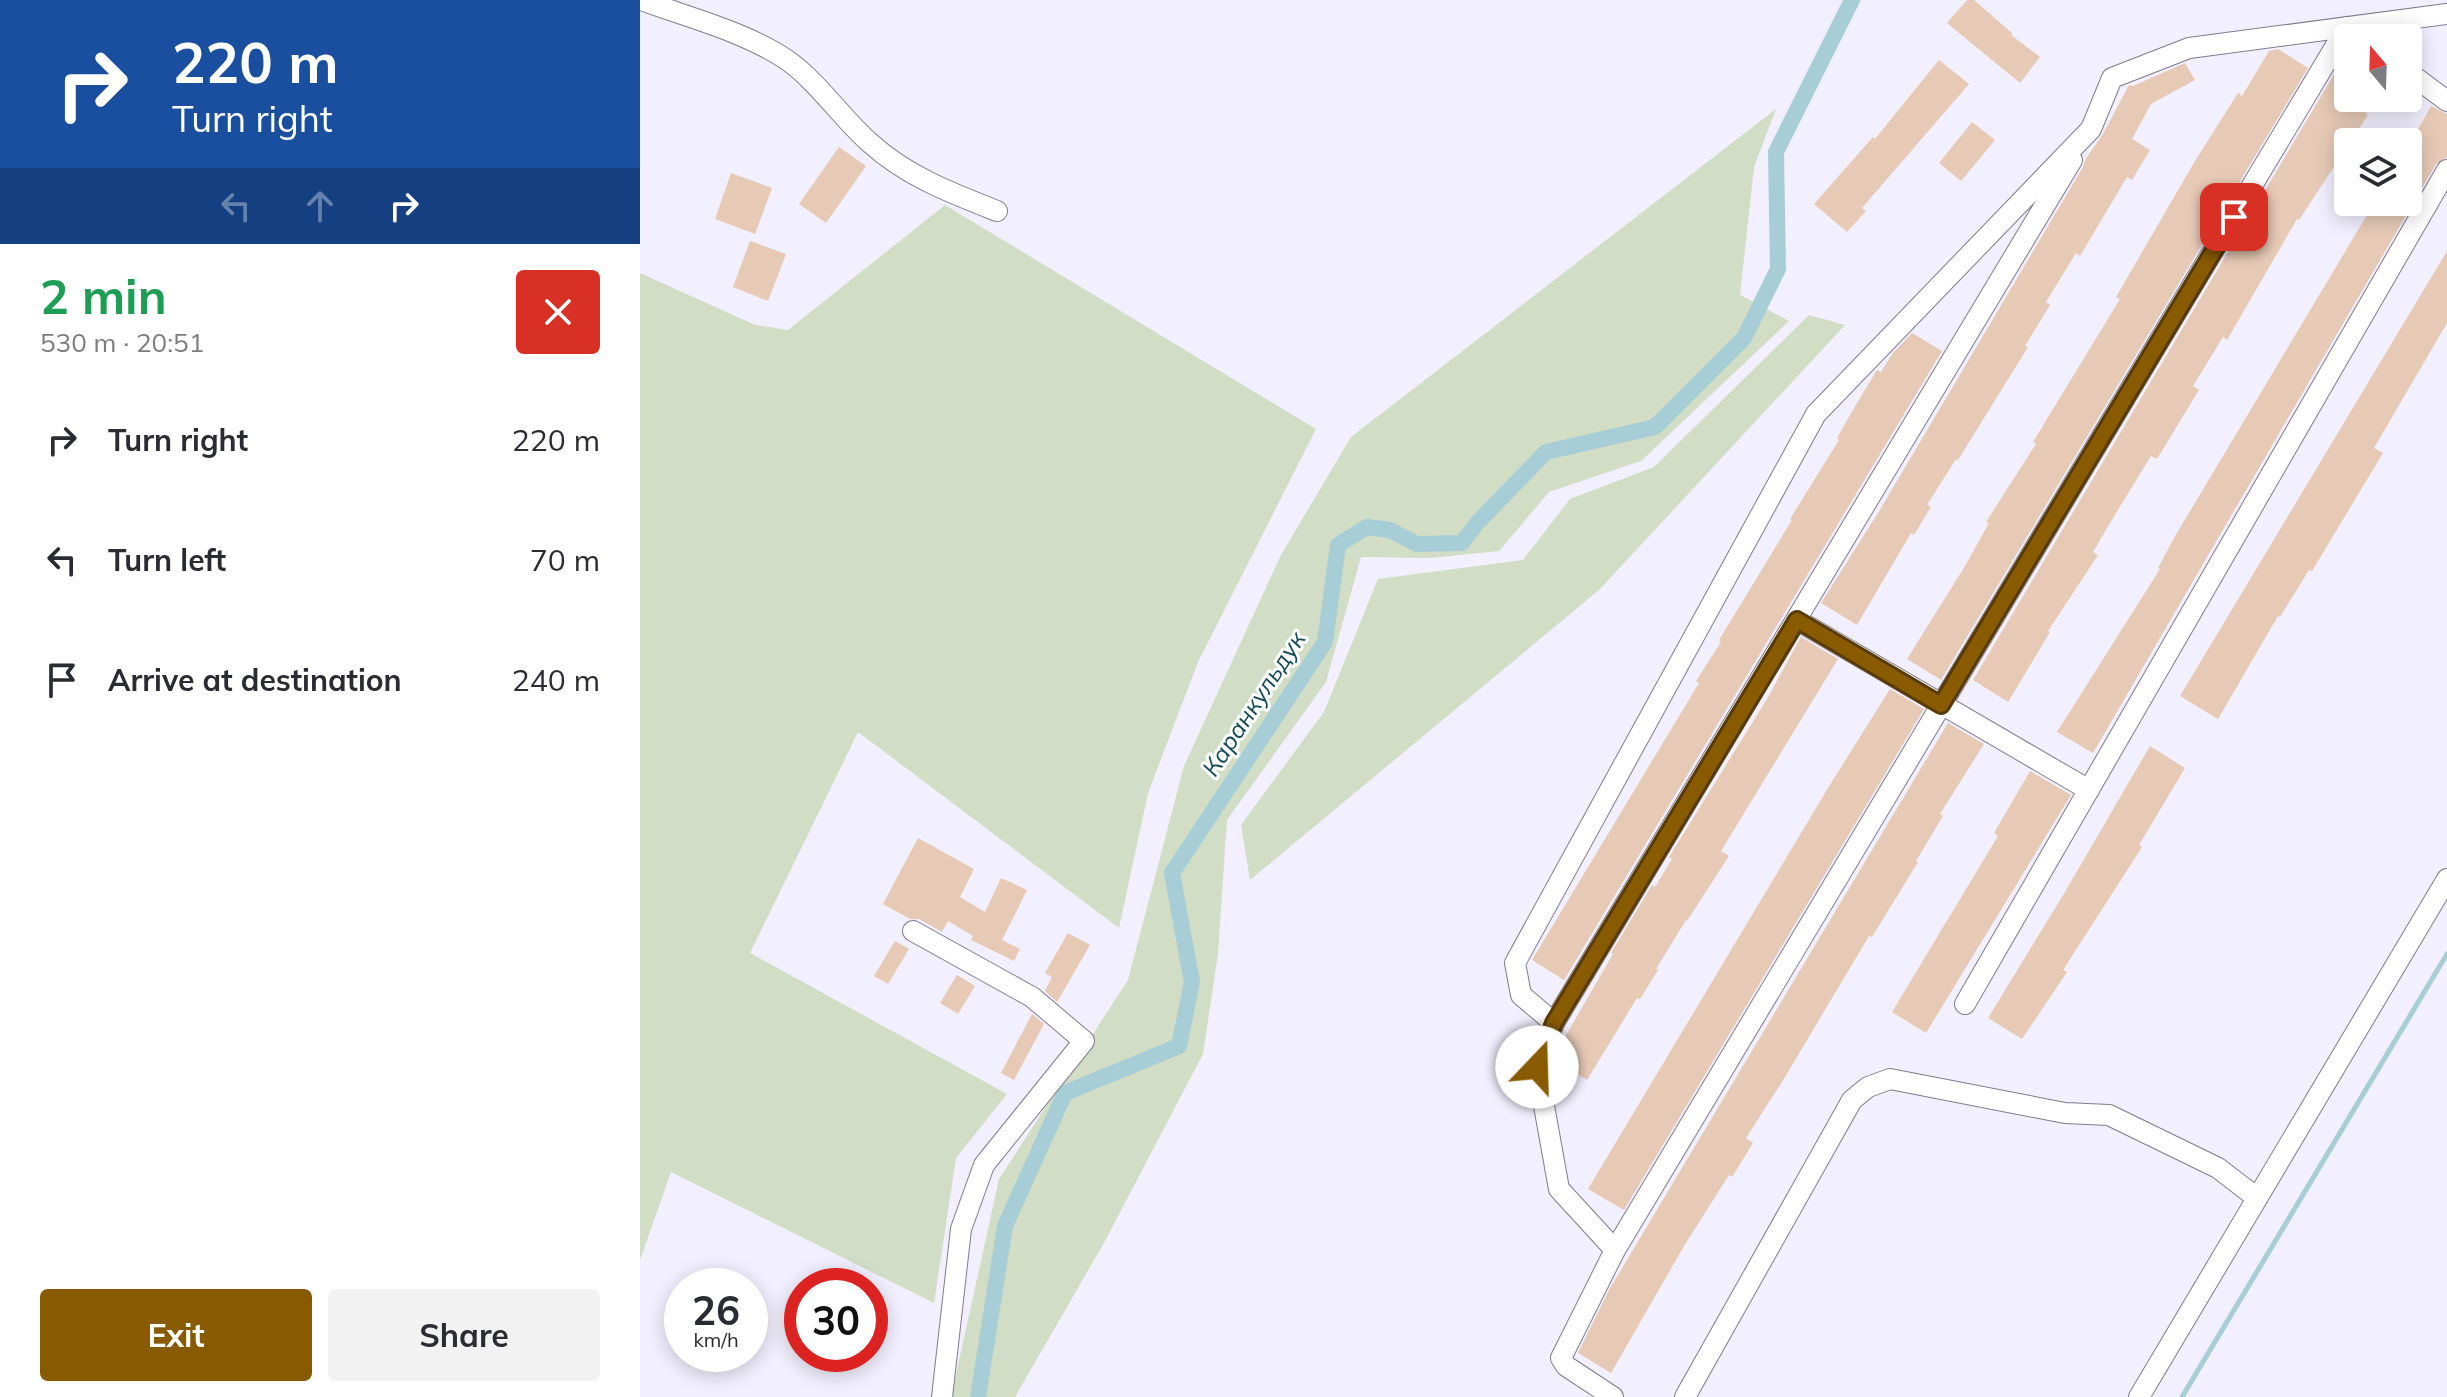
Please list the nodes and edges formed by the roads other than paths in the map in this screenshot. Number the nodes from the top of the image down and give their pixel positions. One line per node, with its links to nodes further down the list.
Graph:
1 (642, 0): 10 (street)
2 (2447, 14): 3 (street)
3 (2398, 24)
4 (2334, 35): 8 (street)
5 (2334, 66): 12 (street)
6 (2422, 82): 7 (street)
7 (2447, 101)
8 (2091, 129): 11 (street); 17 (street)
9 (2447, 170): 13 (street)
10 (997, 211)
11 (1797, 620): 12 (street); 17 (street)
12 (1941, 705): 13 (street); 19 (street)
13 (2089, 790): 16 (street)
14 (2447, 879): 18 (street)
15 (913, 931): 20 (street)
16 (1965, 1004)
17 (1554, 1023): 19 (street)
18 (2257, 1198): 22 (street); 23 (street)
19 (1615, 1250): 21 (street)
20 (942, 1397)
21 (1613, 1397)
22 (1685, 1397)
23 (2139, 1397)

